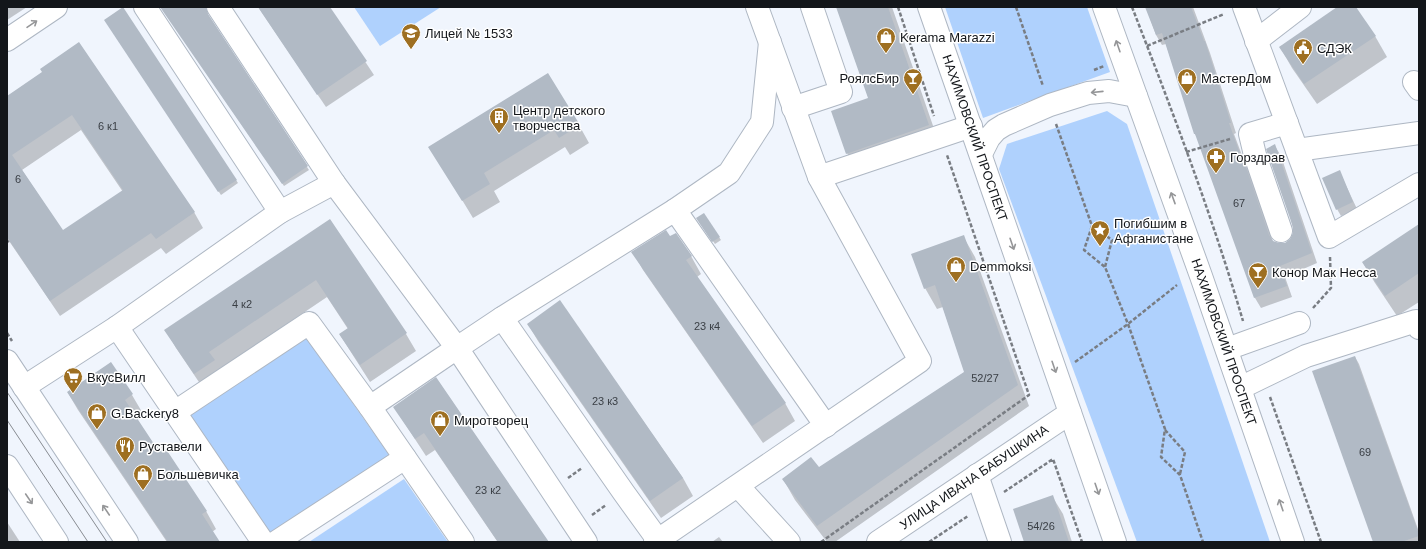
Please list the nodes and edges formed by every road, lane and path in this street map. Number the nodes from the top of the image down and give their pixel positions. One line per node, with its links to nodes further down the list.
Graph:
1 (56, 7): 13 (main road, one-way to 1)
2 (145, 7): 33 (main road)
3 (218, 7): 30 (main road)
4 (757, 7): 15 (main road)
5 (812, 7): 19 (main road)
6 (898, 7): 25 (path)
7 (929, 7): 22 (main road, НАХИМОВСКИЙ ПРОСПЕКТ)
8 (1016, 7): 17 (path)
9 (1104, 7): 18 (main road, НАХИМОВСКИЙ ПРОСПЕКТ, one-way to 9)
10 (1132, 7): 16 (path)
11 (1300, 7): 14 (main road)
12 (1236, 10): 14 (main road); 16 (path)
13 (7, 40)
14 (1256, 41): 20 (main road)
15 (770, 42): 19 (main road); 32 (main road)
16 (1148, 46): 27 (path)
17 (1044, 89)
18 (1136, 96): 28 (main road, one-way to 28); 46 (main road, НАХИМОВСКИЙ ПРОСПЕКТ, one-way to 18)
19 (793, 108): 29 (main road)
20 (1287, 123): 24 (main road); 26 (main road)
21 (1056, 124): 34 (path)
22 (971, 126): 25 (main road); 28 (main road, НАХИМОВСКИЙ ПРОСПЕКТ)
23 (1419, 132): 26 (main road)
24 (1250, 134): 27 (path); 35 (main road)
25 (941, 136): 29 (main road); 74 (path)
26 (1297, 150): 36 (main road)
27 (1186, 152): 44 (path)
28 (981, 154): 54 (main road, НАХИМОВСКИЙ ПРОСПЕКТ, one-way to 54)
29 (819, 178): 55 (main road)
30 (334, 183): 33 (main road); 45 (main road)
31 (1419, 184): 36 (main road)
32 (675, 210): 39 (main road); 55 (main road)
33 (280, 212): 42 (main road)
34 (1092, 226): 37 (path); 37 (path)
35 (1281, 230)
36 (1329, 237): 40 (path)
37 (1105, 267): 41 (path)
38 (1177, 285): 41 (path)
39 (502, 318): 45 (main road); 57 (main road)
40 (1299, 323): 44 (main road)
41 (1128, 324): 48 (path); 56 (path)
42 (117, 327): 50 (main road); 53 (main road)
43 (1419, 328): 49 (main road)
44 (1249, 341): 46 (main road)
45 (456, 348): 52 (main road); 64 (main road)
46 (1226, 349): 51 (main road, НАХИМОВСКИЙ ПРОСПЕКТ)
47 (7, 361): 50 (main road)
48 (1073, 363)
49 (1262, 377): 51 (main road); 81 (path)
50 (24, 387): 69 (main road, one-way to 50)
51 (1240, 388): 80 (main road, НАХИМОВСКИЙ ПРОСПЕКТ, one-way to 51)
52 (370, 407): 53 (main road); 58 (main road)
53 (175, 412): 70 (main road)
54 (1070, 413): 61 (main road, УЛИЦА ИВАНА БАБУШКИНА); 78 (main road, НАХИМОВСКИЙ ПРОСПЕКТ, one-way to 78)
55 (826, 426): 63 (main road)
56 (1165, 429): 62 (path); 62 (path)
57 (598, 456): 64 (path); 65 (main road)
58 (405, 458): 71 (main road); 72 (main road)
59 (1053, 459): 77 (path)
60 (7, 466): 68 (main road, one-way to 68)
61 (977, 475): 75 (main road, УЛИЦА ИВАНА БАБУШКИНА); 76 (main road)
62 (1180, 475): 79 (path)
63 (738, 486): 67 (main road); 73 (main road)
64 (551, 490): 66 (main road)
65 (624, 494): 66 (path); 67 (main road)
66 (580, 534)
67 (656, 541)
68 (57, 542)
69 (127, 542)
70 (263, 542)
71 (276, 542)
72 (463, 542)
73 (789, 542)
74 (821, 542)
75 (878, 542)
76 (1000, 542)
77 (1082, 542)
78 (1115, 542)
79 (1203, 542)
80 (1293, 542)
81 (1321, 542)

